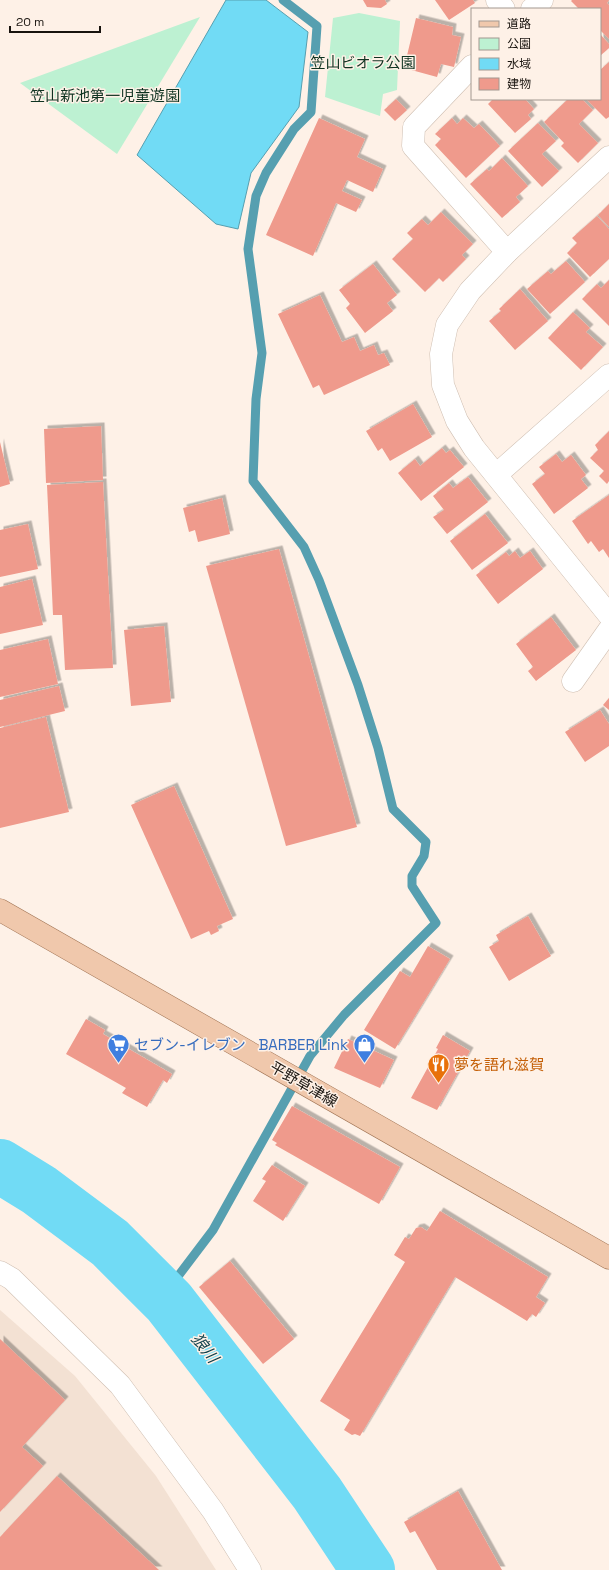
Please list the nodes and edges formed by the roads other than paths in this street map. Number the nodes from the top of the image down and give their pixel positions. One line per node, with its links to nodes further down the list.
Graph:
1 (497, 0): 3 (street)
2 (542, 0): 4 (street)
3 (503, 8)
4 (533, 8)
5 (471, 67): 7 (street)
6 (609, 158): 7 (street)
7 (507, 252): 9 (street)
8 (609, 375): 9 (street)
9 (496, 475): 10 (street)
10 (609, 615)
11 (609, 630): 12 (street)
12 (573, 681)
13 (0, 910): 14 (main road, 平野草津線)
14 (609, 1258)
15 (0, 1272): 16 (street)
16 (250, 1570)

